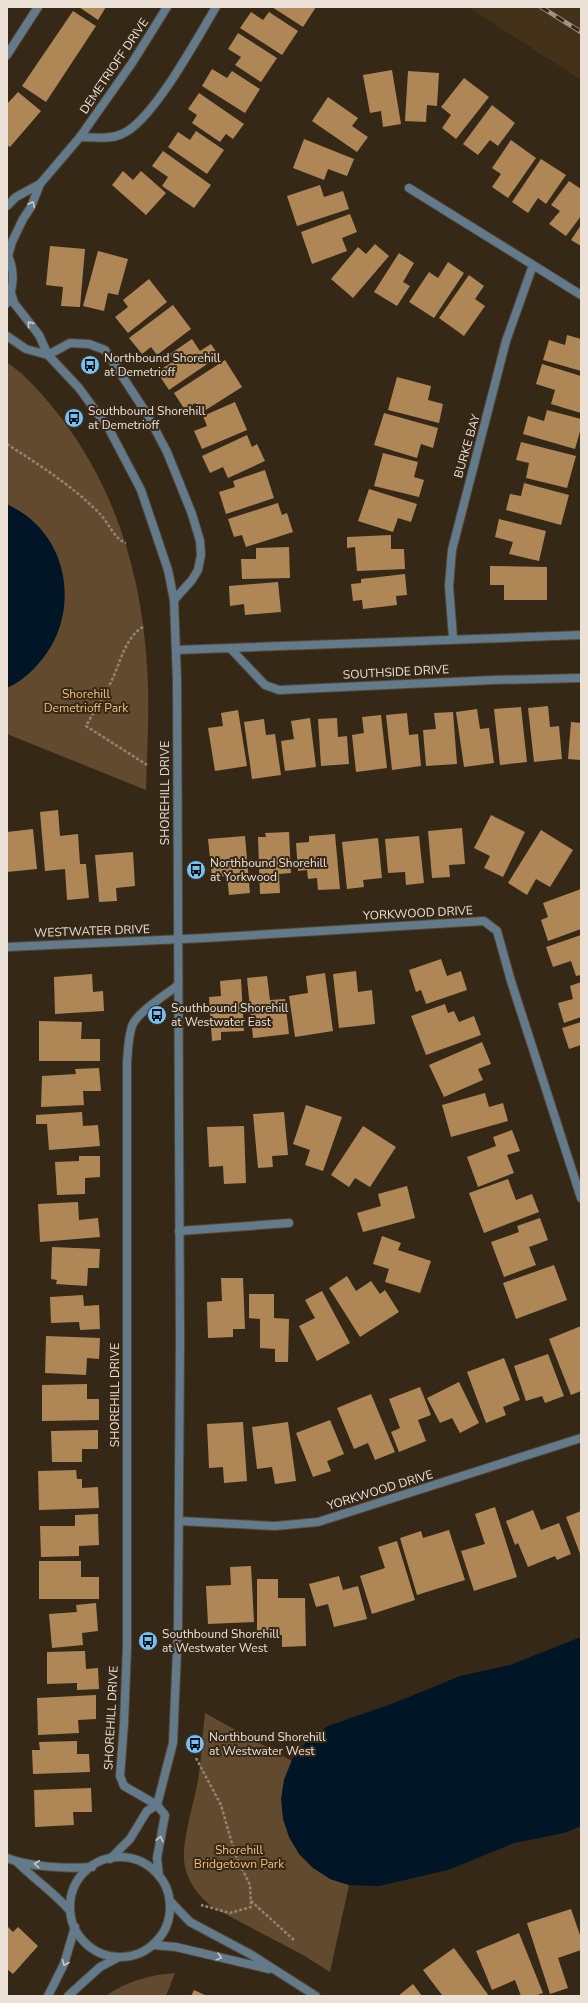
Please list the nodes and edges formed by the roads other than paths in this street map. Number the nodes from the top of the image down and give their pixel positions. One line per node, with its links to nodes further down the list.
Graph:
1 (38, 7): 4 (street)
2 (167, 7): 5 (street, DEMETRIOFF DRIVE)
3 (216, 7): 5 (street)
4 (7, 55)
5 (80, 137): 6 (street, DEMETRIOFF DRIVE)
6 (40, 184): 8 (street, DEMETRIOFF DRIVE); 9 (street, DEMETRIOFF DRIVE, one-way to 6)
7 (409, 188): 10 (street)
8 (7, 206)
9 (8, 255): 11 (street, SHOREHILL DRIVE)
10 (533, 265): 12 (street); 18 (street, BURKE BAY)
11 (11, 293): 13 (street, SHOREHILL DRIVE); 15 (street, SHOREHILL DRIVE, one-way to 11)
12 (581, 295)
13 (7, 303)
14 (7, 336): 15 (street)
15 (48, 355): 16 (street, SHOREHILL DRIVE); 16 (street)
16 (174, 600): 20 (street, SHOREHILL DRIVE)
17 (581, 635): 18 (street)
18 (453, 638): 19 (street)
19 (230, 648): 20 (street); 21 (street, SOUTHSIDE DRIVE)
20 (176, 650): 22 (street, SHOREHILL DRIVE)
21 (581, 678)
22 (178, 940): 23 (street, WESTWATER DRIVE); 24 (street, SHOREHILL DRIVE); 25 (street, YORKWOOD DRIVE)
23 (7, 947)
24 (178, 985): 27 (street, SHOREHILL DRIVE); 30 (street, SHOREHILL DRIVE)
25 (581, 1198)
26 (289, 1223): 27 (street)
27 (178, 1230): 29 (street, SHOREHILL DRIVE)
28 (581, 1438): 29 (street, YORKWOOD DRIVE)
29 (179, 1521): 30 (street, SHOREHILL DRIVE)
30 (157, 1805): 32 (street); 35 (street, one-way to 30)
31 (7, 1858): 33 (street)
32 (110, 1858): 34 (street); 35 (street)
33 (18, 1863): 34 (street, one-way to 33); 37 (street)
34 (92, 1867): 37 (street)
35 (159, 1876): 36 (street)
36 (170, 1901): 39 (street); 41 (street)
37 (70, 1911): 38 (street)
38 (75, 1928): 40 (street); 42 (street, one-way to 42)
39 (152, 1945): 40 (street); 41 (street, one-way to 41)
40 (120, 1956): 43 (street)
41 (271, 1969): 44 (street)
42 (48, 1996)
43 (68, 1996)
44 (316, 1996)

